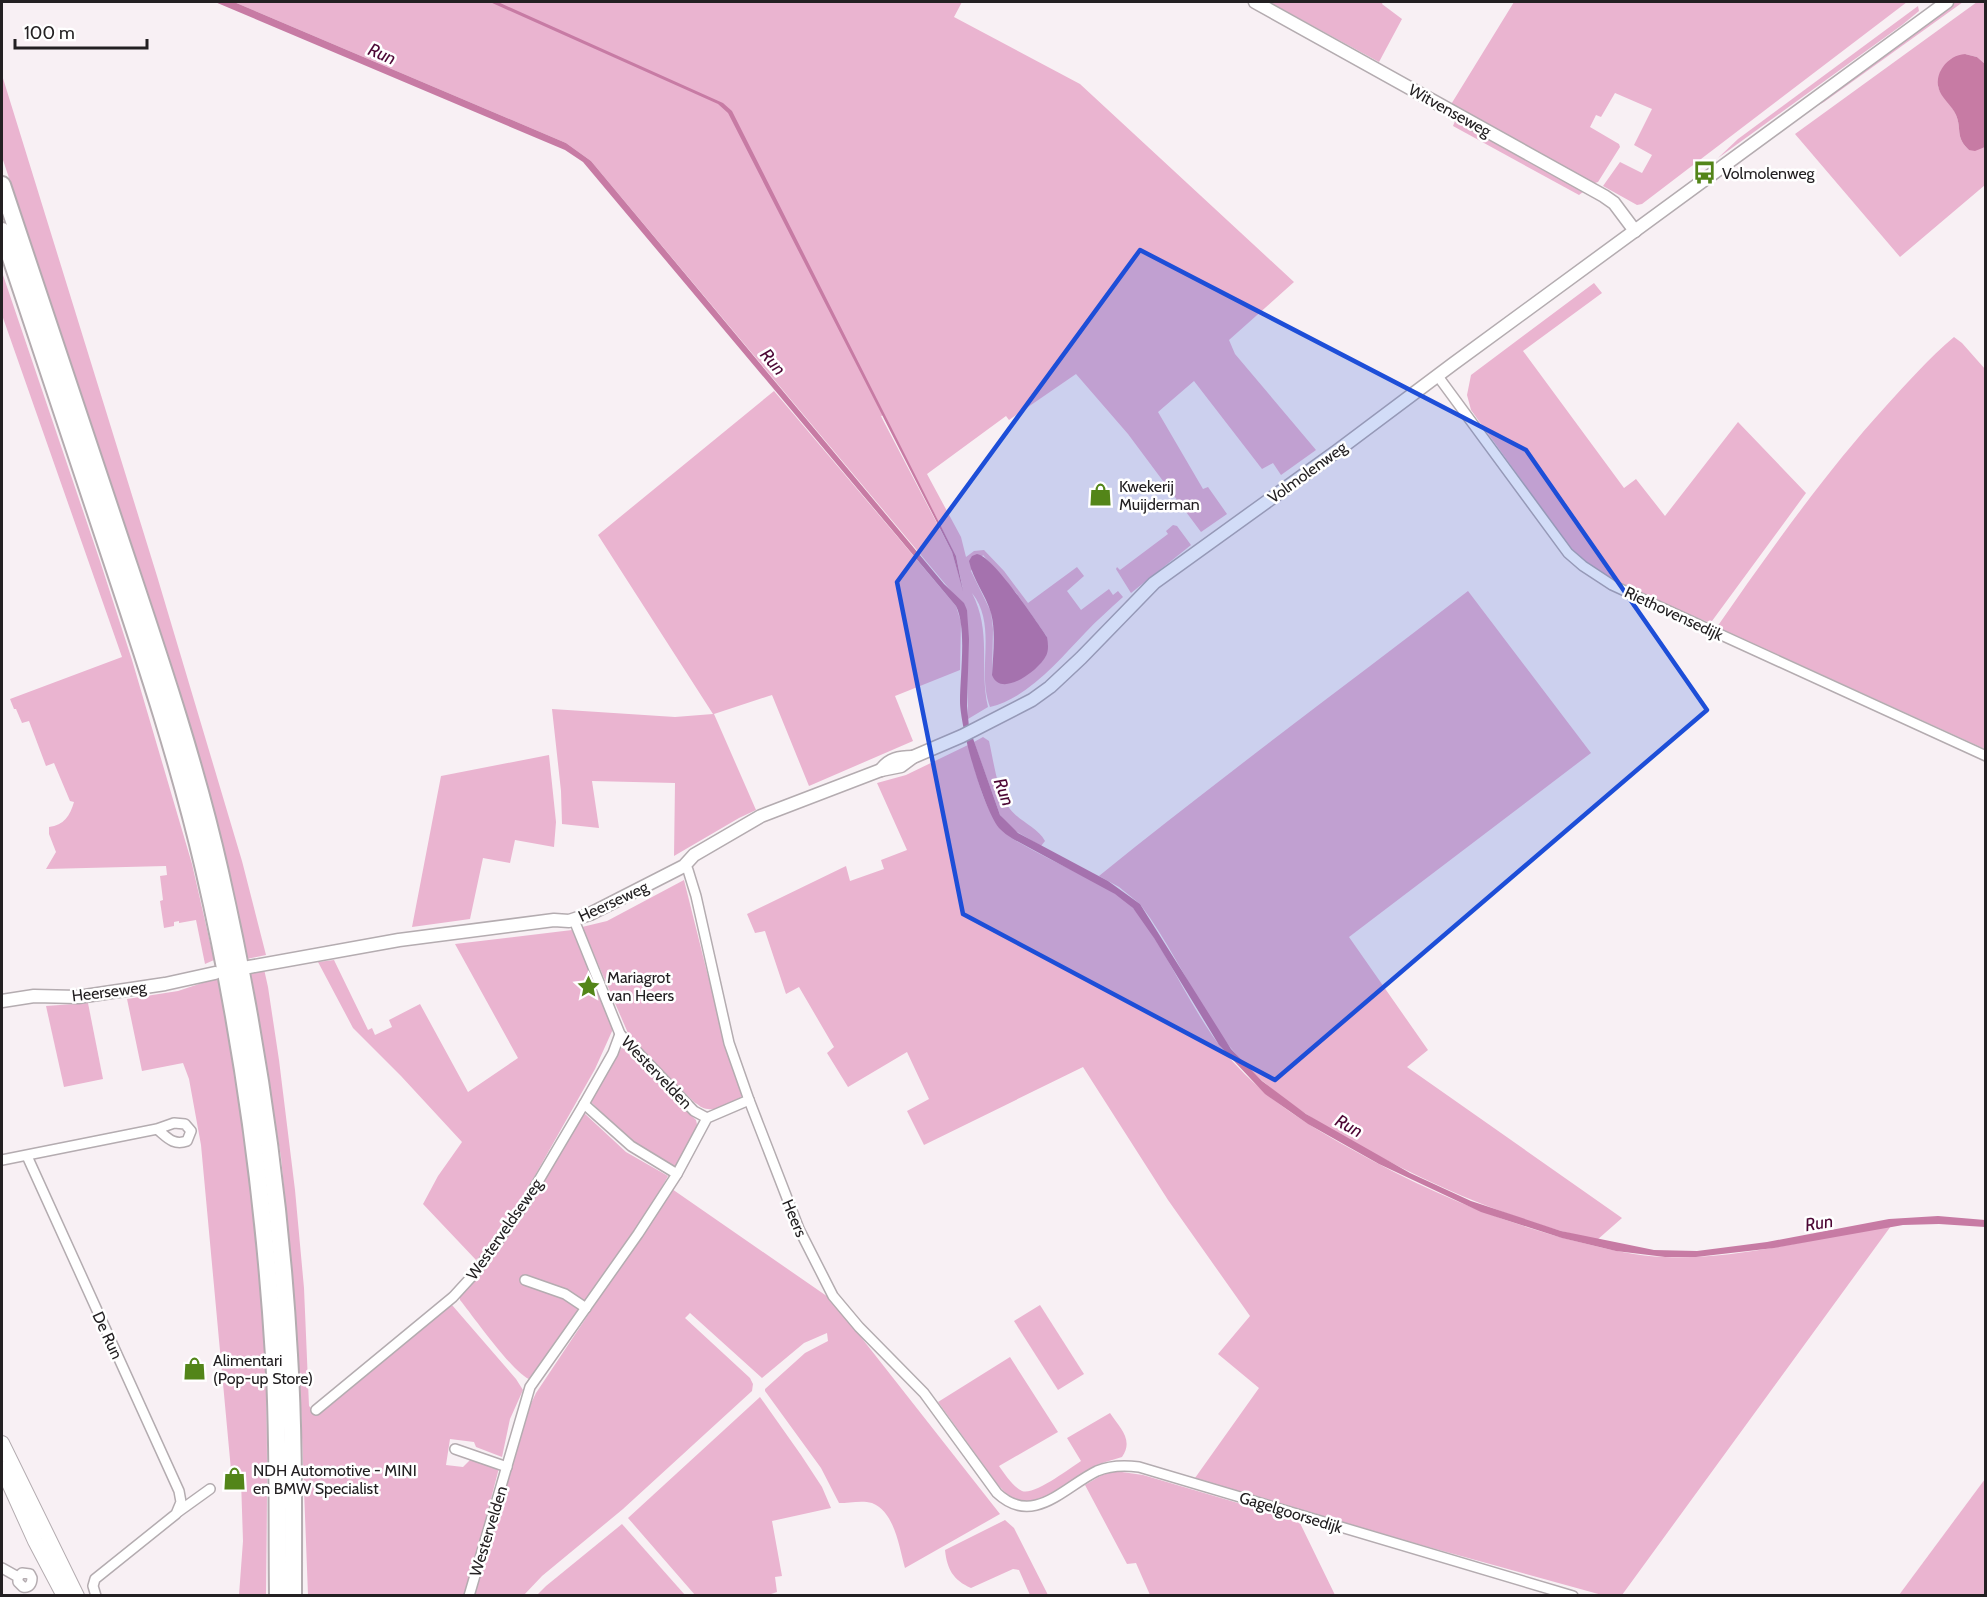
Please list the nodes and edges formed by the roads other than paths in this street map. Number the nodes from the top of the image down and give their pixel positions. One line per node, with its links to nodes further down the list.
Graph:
1 (1255, 2): 5 (street, Witvenseweg)
2 (1947, 2): 5 (street, Volmolenweg)
3 (2, 185): 39 (highway)
4 (2, 231): 38 (highway)
5 (1635, 231): 6 (street, Volmolenweg)
6 (1437, 375): 7 (street, Volmolenweg); 8 (street, Riethovensedijk)
7 (996, 718): 9 (street, Heerseweg)
8 (1986, 756)
9 (684, 866): 10 (street, Heerseweg); 15 (street, Heers)
10 (574, 920): 11 (street, Heerseweg); 14 (street, Westervelden)
11 (249, 967)
12 (215, 973): 13 (street, Heerseweg)
13 (2, 1001)
14 (620, 1034): 16 (street, Westerveldseweg); 17 (street, Westervelden)
15 (749, 1100): 17 (street, Westervelden); 30 (street, Heers)
16 (585, 1104): 21 (street); 24 (street, Westerveldseweg)
17 (706, 1118): 21 (street, Westervelden)
18 (157, 1129): 19 (street)
19 (27, 1156): 20 (street); 31 (street, De Run)
20 (2, 1160)
21 (677, 1174): 23 (street, Westervelden)
22 (525, 1280): 23 (street)
23 (586, 1308): 27 (street, Westervelden)
24 (315, 1410)
25 (2, 1443): 32 (main road)
26 (455, 1449): 27 (street, Westervelden)
27 (507, 1467): 40 (street, Westervelden)
28 (2, 1468): 32 (main road)
29 (210, 1489): 31 (street)
30 (1012, 1508): 41 (street, Gagelgoorsedijk)
31 (176, 1514): 37 (street)
32 (55, 1566): 35 (main road); 36 (main road)
33 (2, 1568): 34 (street)
34 (35, 1595)
35 (64, 1596)
36 (77, 1596)
37 (96, 1596)
38 (278, 1596)
39 (293, 1596)
40 (469, 1596)
41 (1573, 1596)

